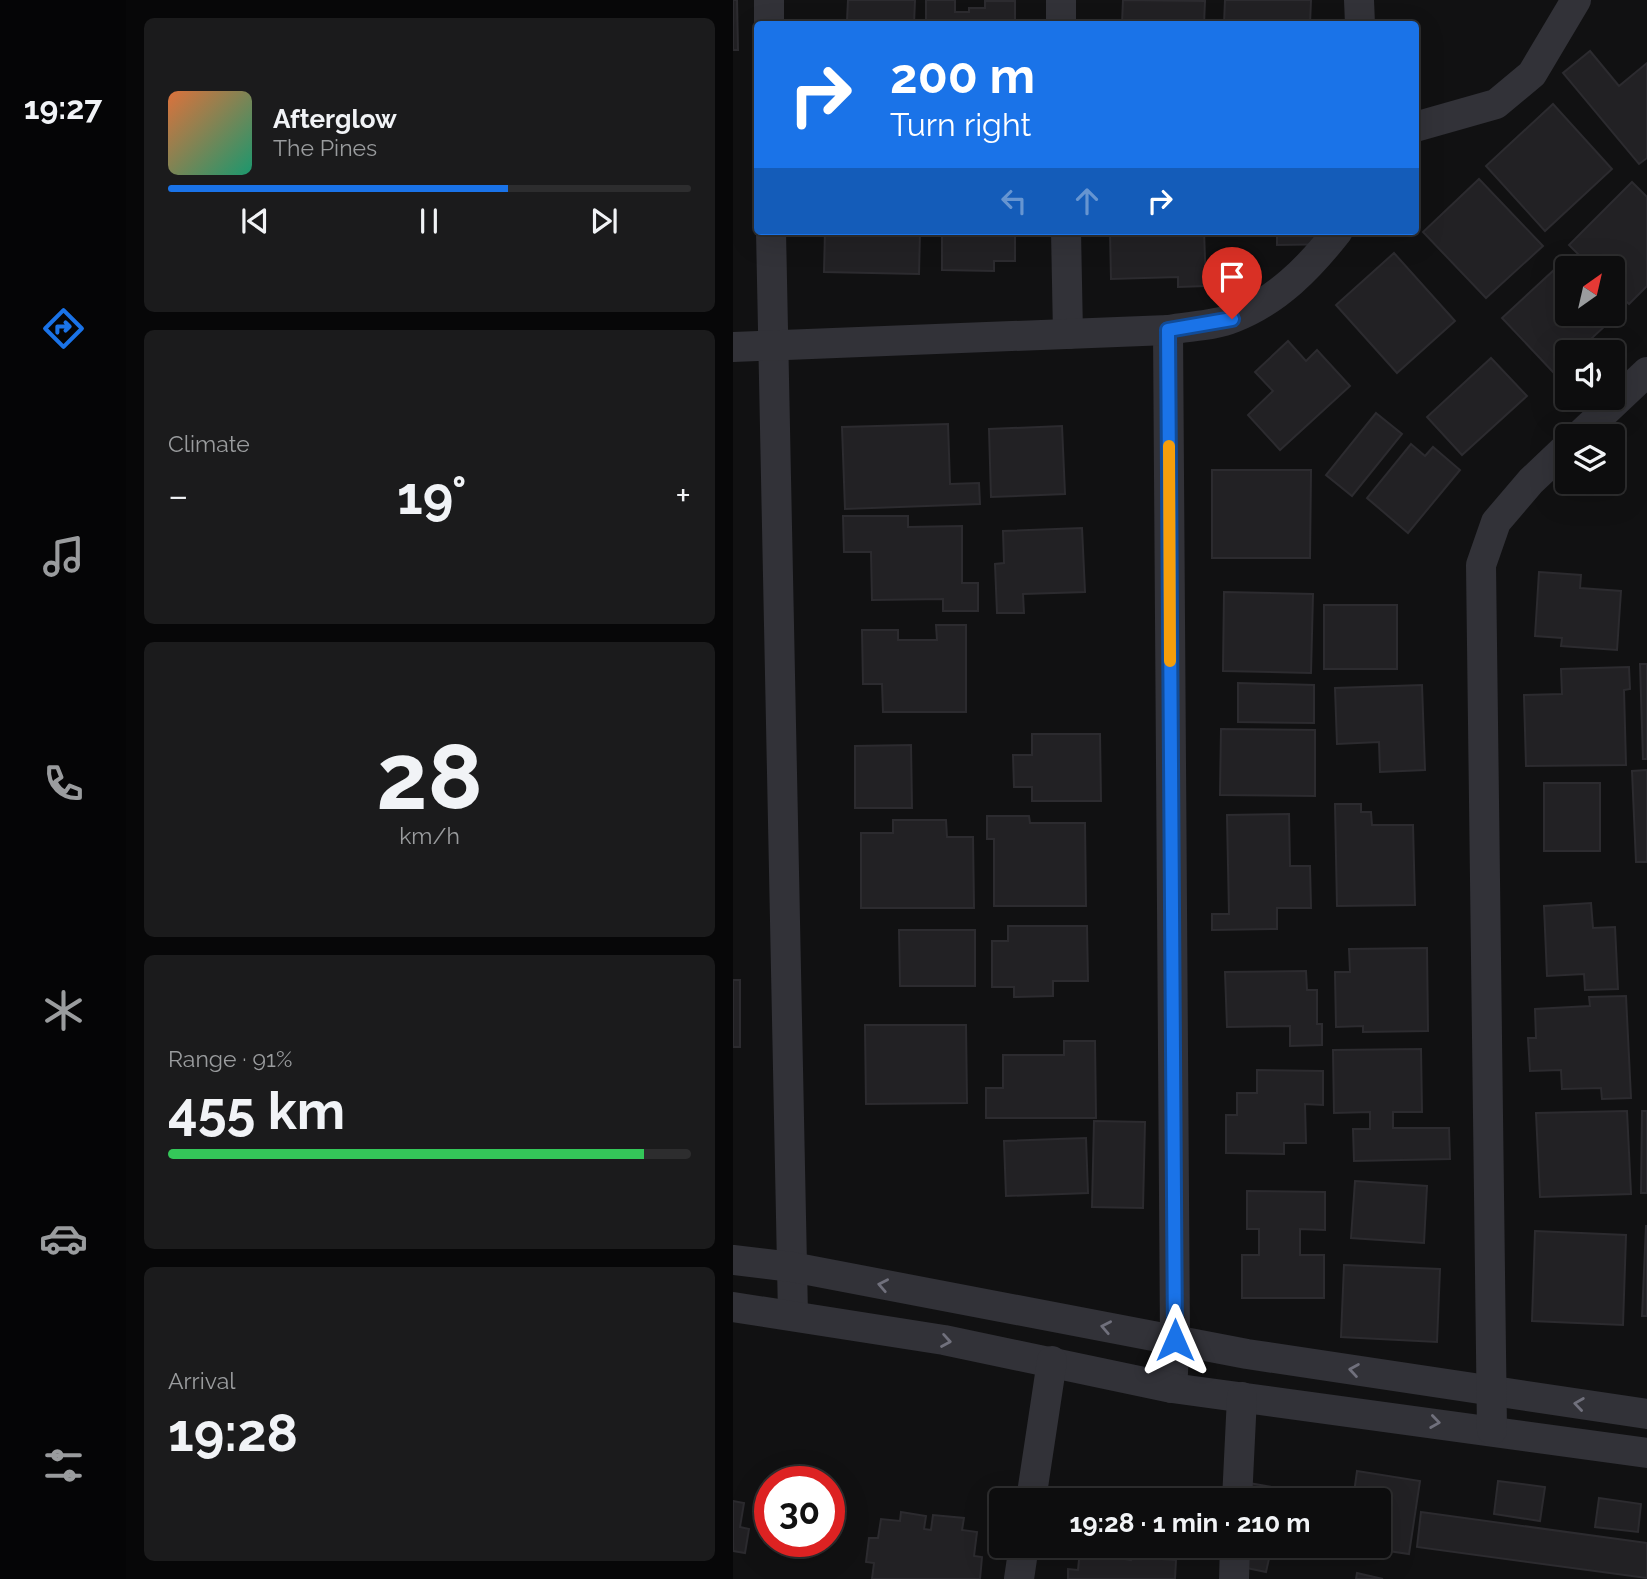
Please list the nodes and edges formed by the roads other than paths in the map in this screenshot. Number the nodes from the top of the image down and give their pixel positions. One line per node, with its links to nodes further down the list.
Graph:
1 (769, 0): 5 (street)
2 (1061, 0): 6 (street)
3 (1359, 0): 7 (street)
4 (1576, 0): 8 (street)
5 (769, 21)
6 (1061, 21)
7 (1360, 21)
8 (1419, 126)
9 (771, 235): 14 (street)
10 (1065, 235): 13 (street)
11 (1335, 235): 12 (street)
12 (1168, 330): 13 (street); 23 (street)
13 (1068, 334): 14 (street)
14 (772, 346): 15 (street); 20 (street)
15 (733, 347)
16 (1647, 372): 17 (street)
17 (1592, 424)
18 (1555, 458): 26 (street)
19 (733, 1260): 20 (street)
20 (792, 1267): 22 (street); 23 (street, one-way to 20)
21 (733, 1307): 22 (street)
22 (793, 1315): 24 (street, one-way to 24)
23 (1175, 1340): 25 (street); 26 (street, one-way to 23)
24 (1052, 1361): 25 (street); 31 (street)
25 (1172, 1388): 27 (street)
26 (1491, 1391): 28 (street, one-way to 26); 29 (street)
27 (1242, 1396): 29 (street, one-way to 29); 32 (street)
28 (1647, 1414)
29 (1492, 1430): 30 (street)
30 (1647, 1453)
31 (1033, 1488)
32 (1238, 1488)
33 (1022, 1558): 35 (street)
34 (1235, 1558): 36 (street)
35 (1019, 1579)
36 (1234, 1579)

